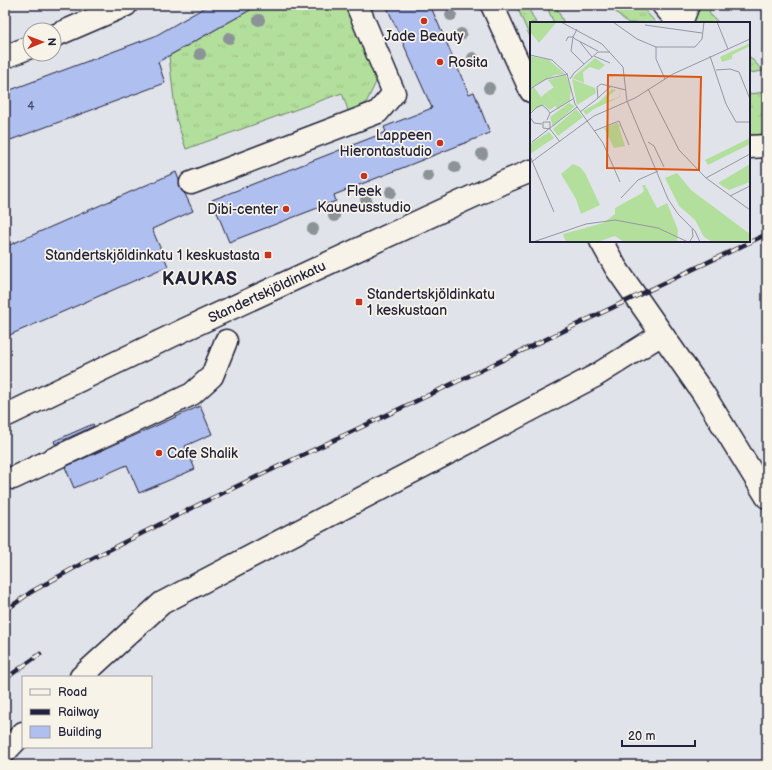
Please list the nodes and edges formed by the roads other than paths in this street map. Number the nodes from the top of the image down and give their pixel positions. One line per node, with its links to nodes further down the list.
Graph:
1 (126, 5): 8 (street)
2 (357, 5): 15 (street)
3 (492, 5): 11 (street)
4 (663, 5): 6 (street)
5 (688, 5): 7 (street)
6 (679, 22)
7 (680, 22)
8 (62, 33)
9 (22, 50): 10 (street)
10 (5, 57)
11 (530, 89)
12 (767, 146): 13 (street)
13 (750, 147)
14 (530, 172): 19 (street, Standertskjöldinkatu)
15 (191, 183)
16 (602, 242): 17 (street)
17 (662, 334): 20 (street); 23 (street)
18 (226, 341): 21 (street)
19 (5, 416)
20 (759, 468): 22 (street)
21 (13, 478)
22 (767, 496)
23 (82, 676)
24 (22, 733): 25 (street)
25 (5, 752)

